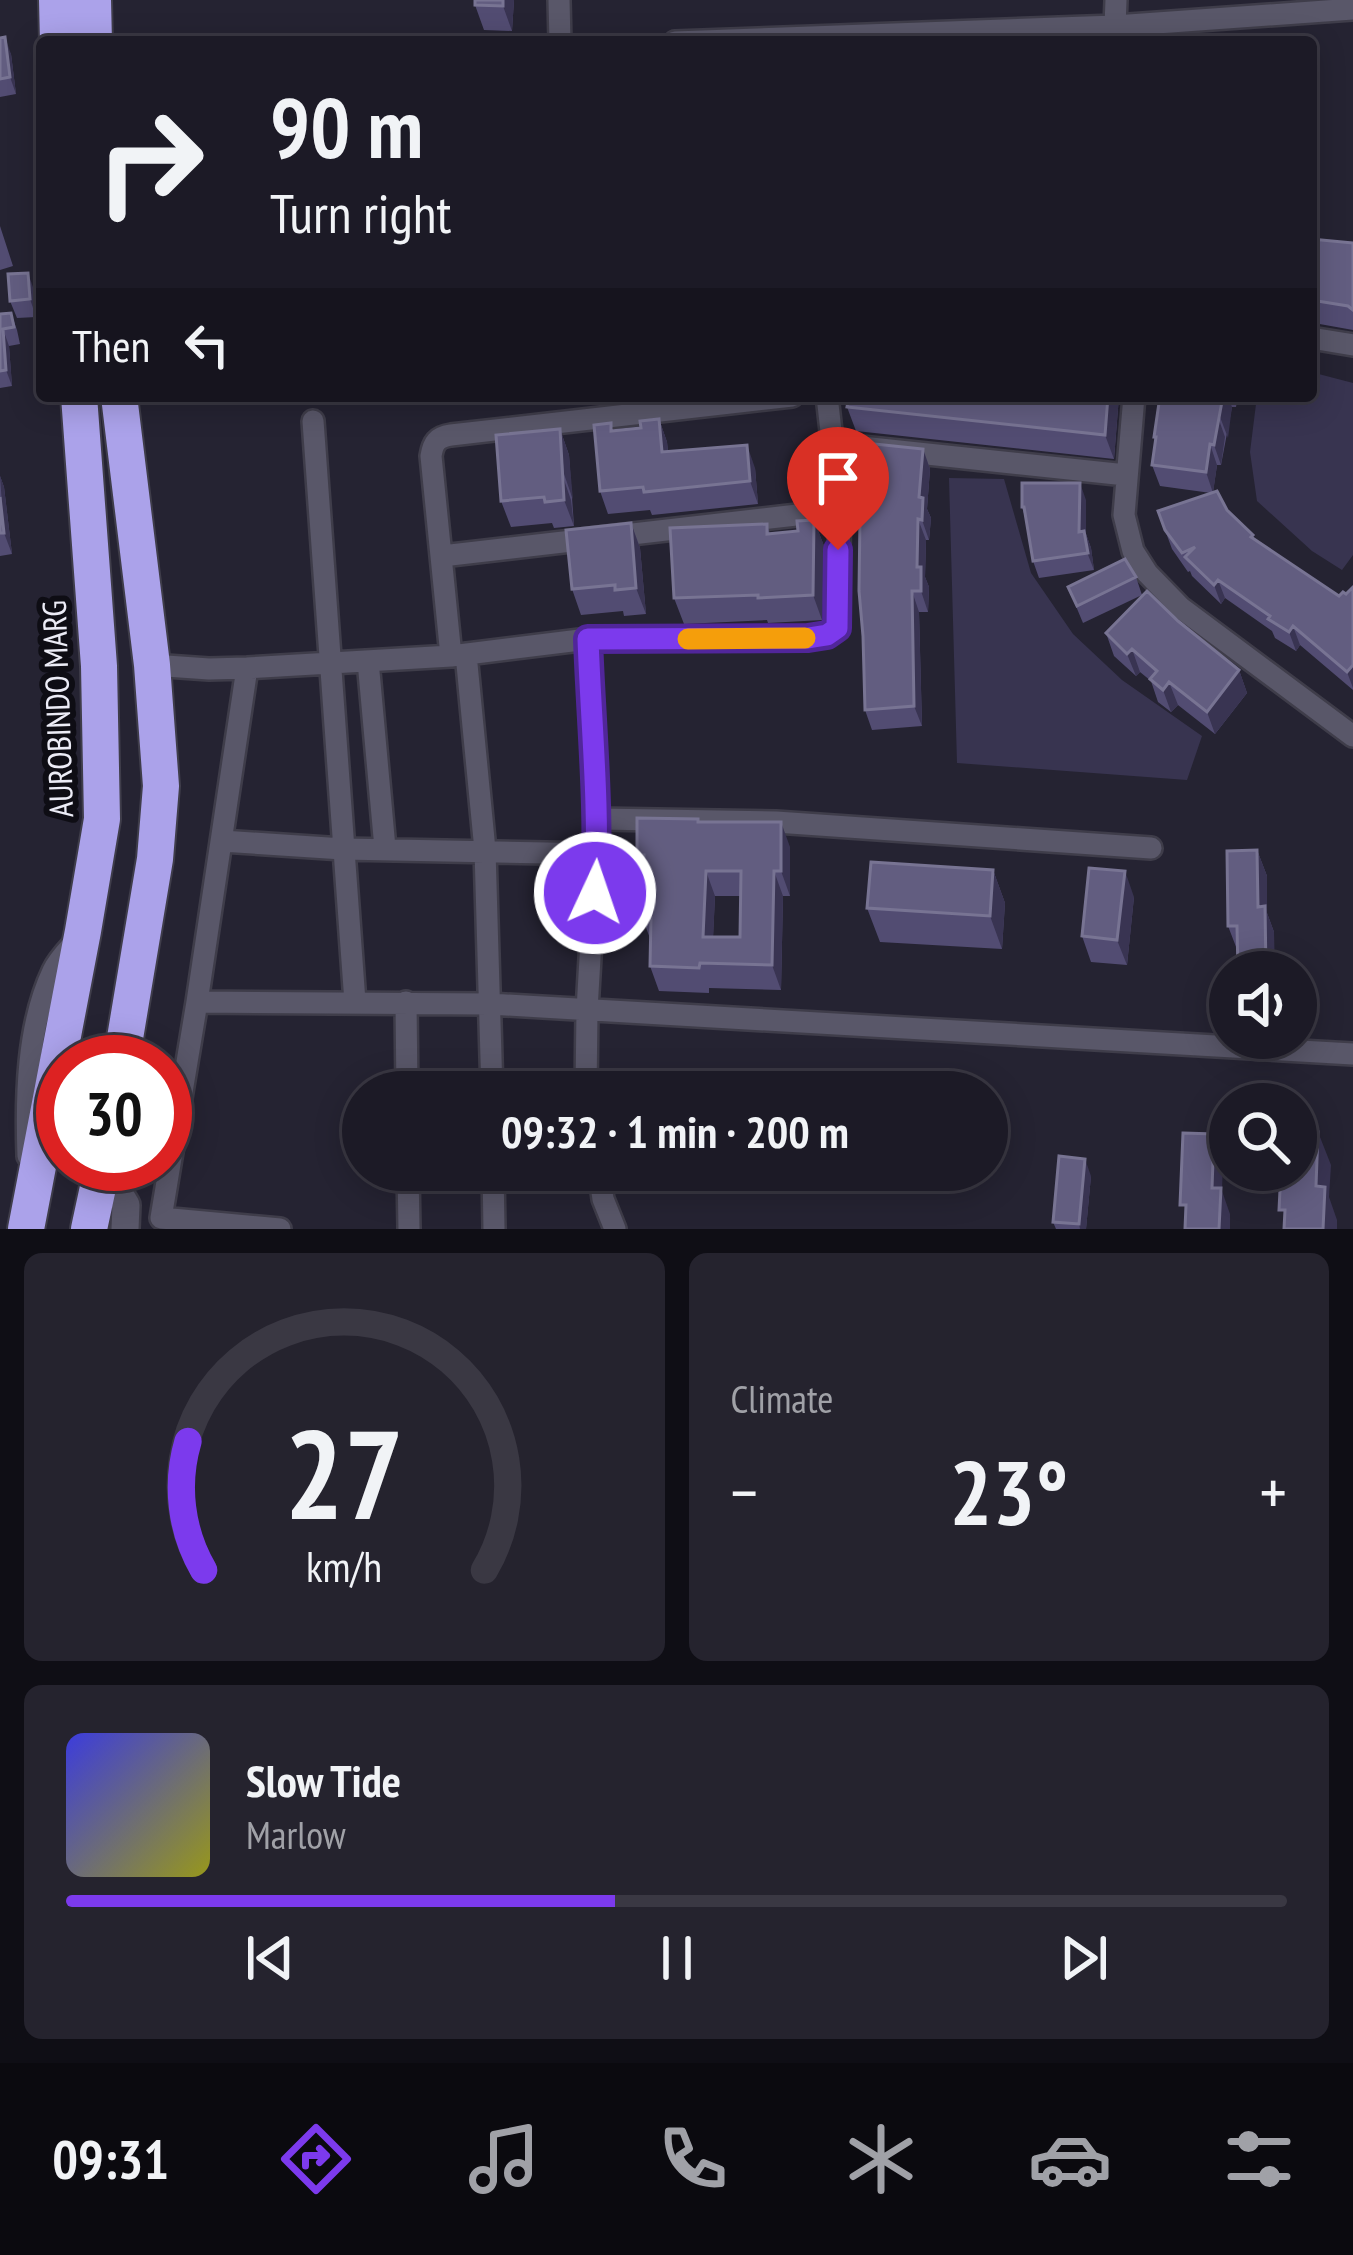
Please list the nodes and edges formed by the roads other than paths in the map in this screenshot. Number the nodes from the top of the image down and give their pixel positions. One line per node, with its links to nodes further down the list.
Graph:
1 (93, 0): 6 (highway)
2 (559, 0): 7 (street)
3 (1116, 0): 5 (street)
4 (1353, 9): 5 (street)
5 (1115, 26): 8 (street)
6 (94, 36)
7 (560, 36)
8 (840, 36)
9 (1317, 339): 10 (street)
10 (1353, 345)
11 (79, 402): 50 (highway, AUROBINDO MARG)
12 (120, 402): 25 (highway)
13 (740, 402): 20 (street)
14 (828, 402): 17 (street)
15 (1127, 402): 18 (street)
16 (314, 422): 24 (street)
17 (832, 444): 18 (street); 19 (street)
18 (1126, 475): 27 (street)
19 (840, 510): 20 (street); 21 (street)
20 (442, 556): 22 (street)
21 (588, 639): 22 (street); 28 (street)
22 (458, 655): 23 (street); 33 (street)
23 (368, 661): 24 (street); 30 (street)
24 (331, 662): 26 (street); 32 (street)
25 (152, 665): 26 (street); 40 (highway)
26 (247, 668): 29 (street)
27 (1352, 732)
28 (598, 818): 31 (street); 34 (street)
29 (222, 841): 32 (street); 36 (street)
30 (385, 848): 32 (street); 33 (street)
31 (1151, 848)
32 (343, 849): 35 (street)
33 (485, 850): 34 (street); 38 (street)
34 (597, 854): 39 (street)
35 (355, 1001): 36 (street); 37 (street)
36 (197, 1002): 53 (street)
37 (406, 1002): 38 (street); 42 (street)
38 (490, 1004): 39 (street); 43 (street)
39 (587, 1010): 41 (street); 44 (street)
40 (126, 1035)
41 (1353, 1054)
42 (407, 1071)
43 (492, 1071)
44 (586, 1071)
45 (97, 1191): 51 (highway)
46 (118, 1191): 52 (main road)
47 (408, 1191): 54 (street)
48 (494, 1191): 55 (street)
49 (602, 1191): 56 (street)
50 (28, 1217)
51 (89, 1229)
52 (125, 1229)
53 (280, 1229)
54 (409, 1229)
55 (494, 1229)
56 (615, 1229)

